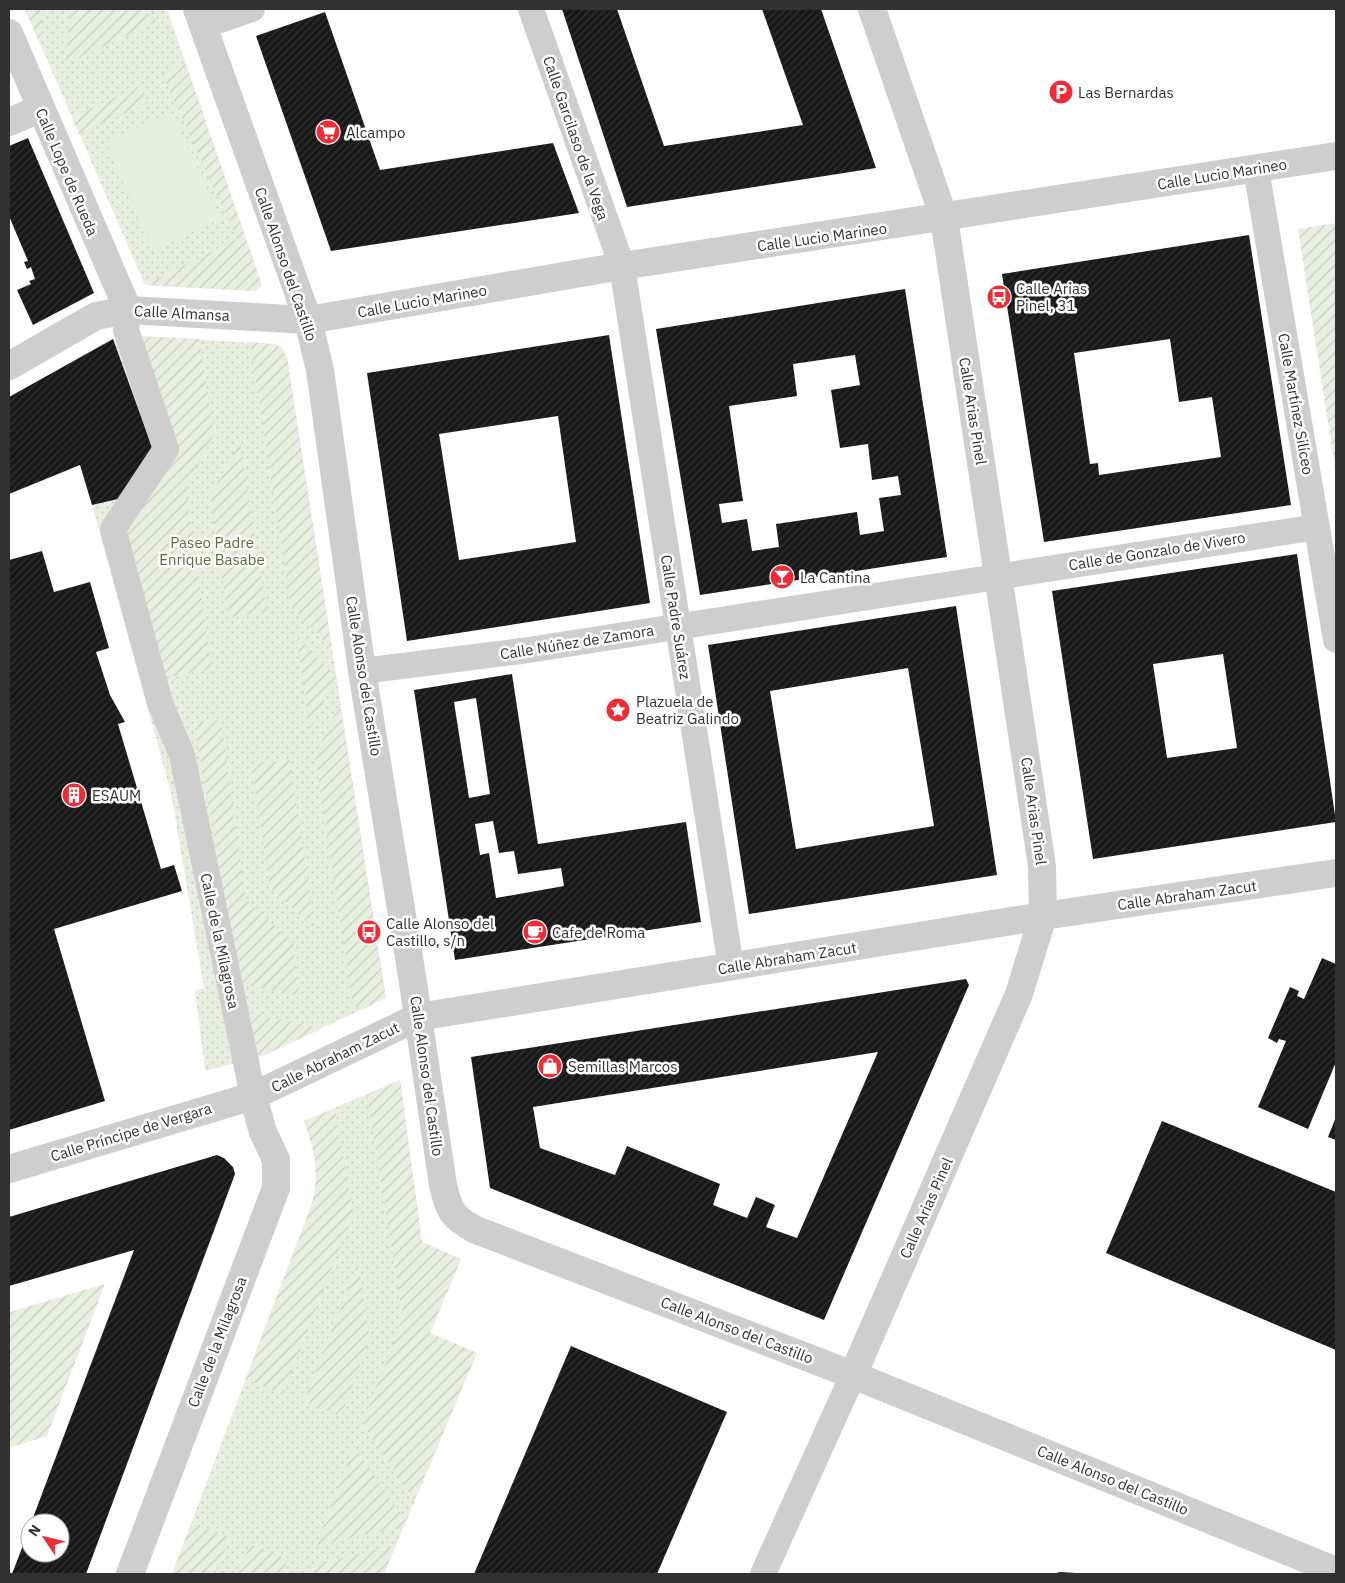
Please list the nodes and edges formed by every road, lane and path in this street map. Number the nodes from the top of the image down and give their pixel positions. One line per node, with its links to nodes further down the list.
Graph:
1 (252, 9): 4 (street)
2 (531, 9): 11 (street, Calle Garcilaso de la Vega)
3 (872, 9): 10 (street, Calle Arias Pinel)
4 (200, 17): 13 (street, Calle Alonso del Castillo)
5 (9, 33): 6 (street, Calle Lope de Rueda)
6 (40, 109): 7 (street); 12 (street, Calle Lope de Rueda)
7 (9, 122)
8 (1336, 156): 9 (street, Calle Lucio Marineo)
9 (1256, 169): 10 (street, Calle Lucio Marineo); 15 (street, Calle Martínez Silíceo)
10 (944, 218): 11 (street, Calle Lucio Marineo); 16 (street, Calle Arias Pinel)
11 (622, 266): 13 (street, Calle Lucio Marineo); 17 (street, Calle Padre Suárez)
12 (128, 310): 13 (street, Calle Almansa); 14 (street, Calle Almansa); 24 (street, Calle de la Milagrosa)
13 (308, 320): 19 (street, Calle Alonso del Castillo)
14 (9, 366)
15 (1317, 527): 16 (street, Calle de Gonzalo de Vivero); 18 (street, Calle Martínez Silíceo)
16 (998, 575): 17 (street, Calle Núñez de Zamora); 21 (street, Calle Arias Pinel)
17 (678, 626): 19 (street, Calle Núñez de Zamora); 22 (street, Calle Padre Suárez)
18 (1336, 640)
19 (362, 671): 23 (street, Calle Alonso del Castillo)
20 (1336, 873): 21 (street, Calle Abraham Zacut)
21 (1043, 916): 22 (street, Calle Abraham Zacut); 26 (street, Calle Arias Pinel)
22 (731, 967): 23 (street, Calle Abraham Zacut)
23 (418, 1017): 24 (street, Calle Abraham Zacut); 26 (street, Calle Alonso del Castillo)
24 (253, 1096): 25 (street, Calle Príncipe de Vergara); 28 (street, Calle de la Milagrosa)
25 (9, 1169)
26 (853, 1375): 27 (street, Calle Alonso del Castillo); 29 (street, Calle Arias Pinel)
27 (1336, 1571)
28 (130, 1574)
29 (763, 1574)

